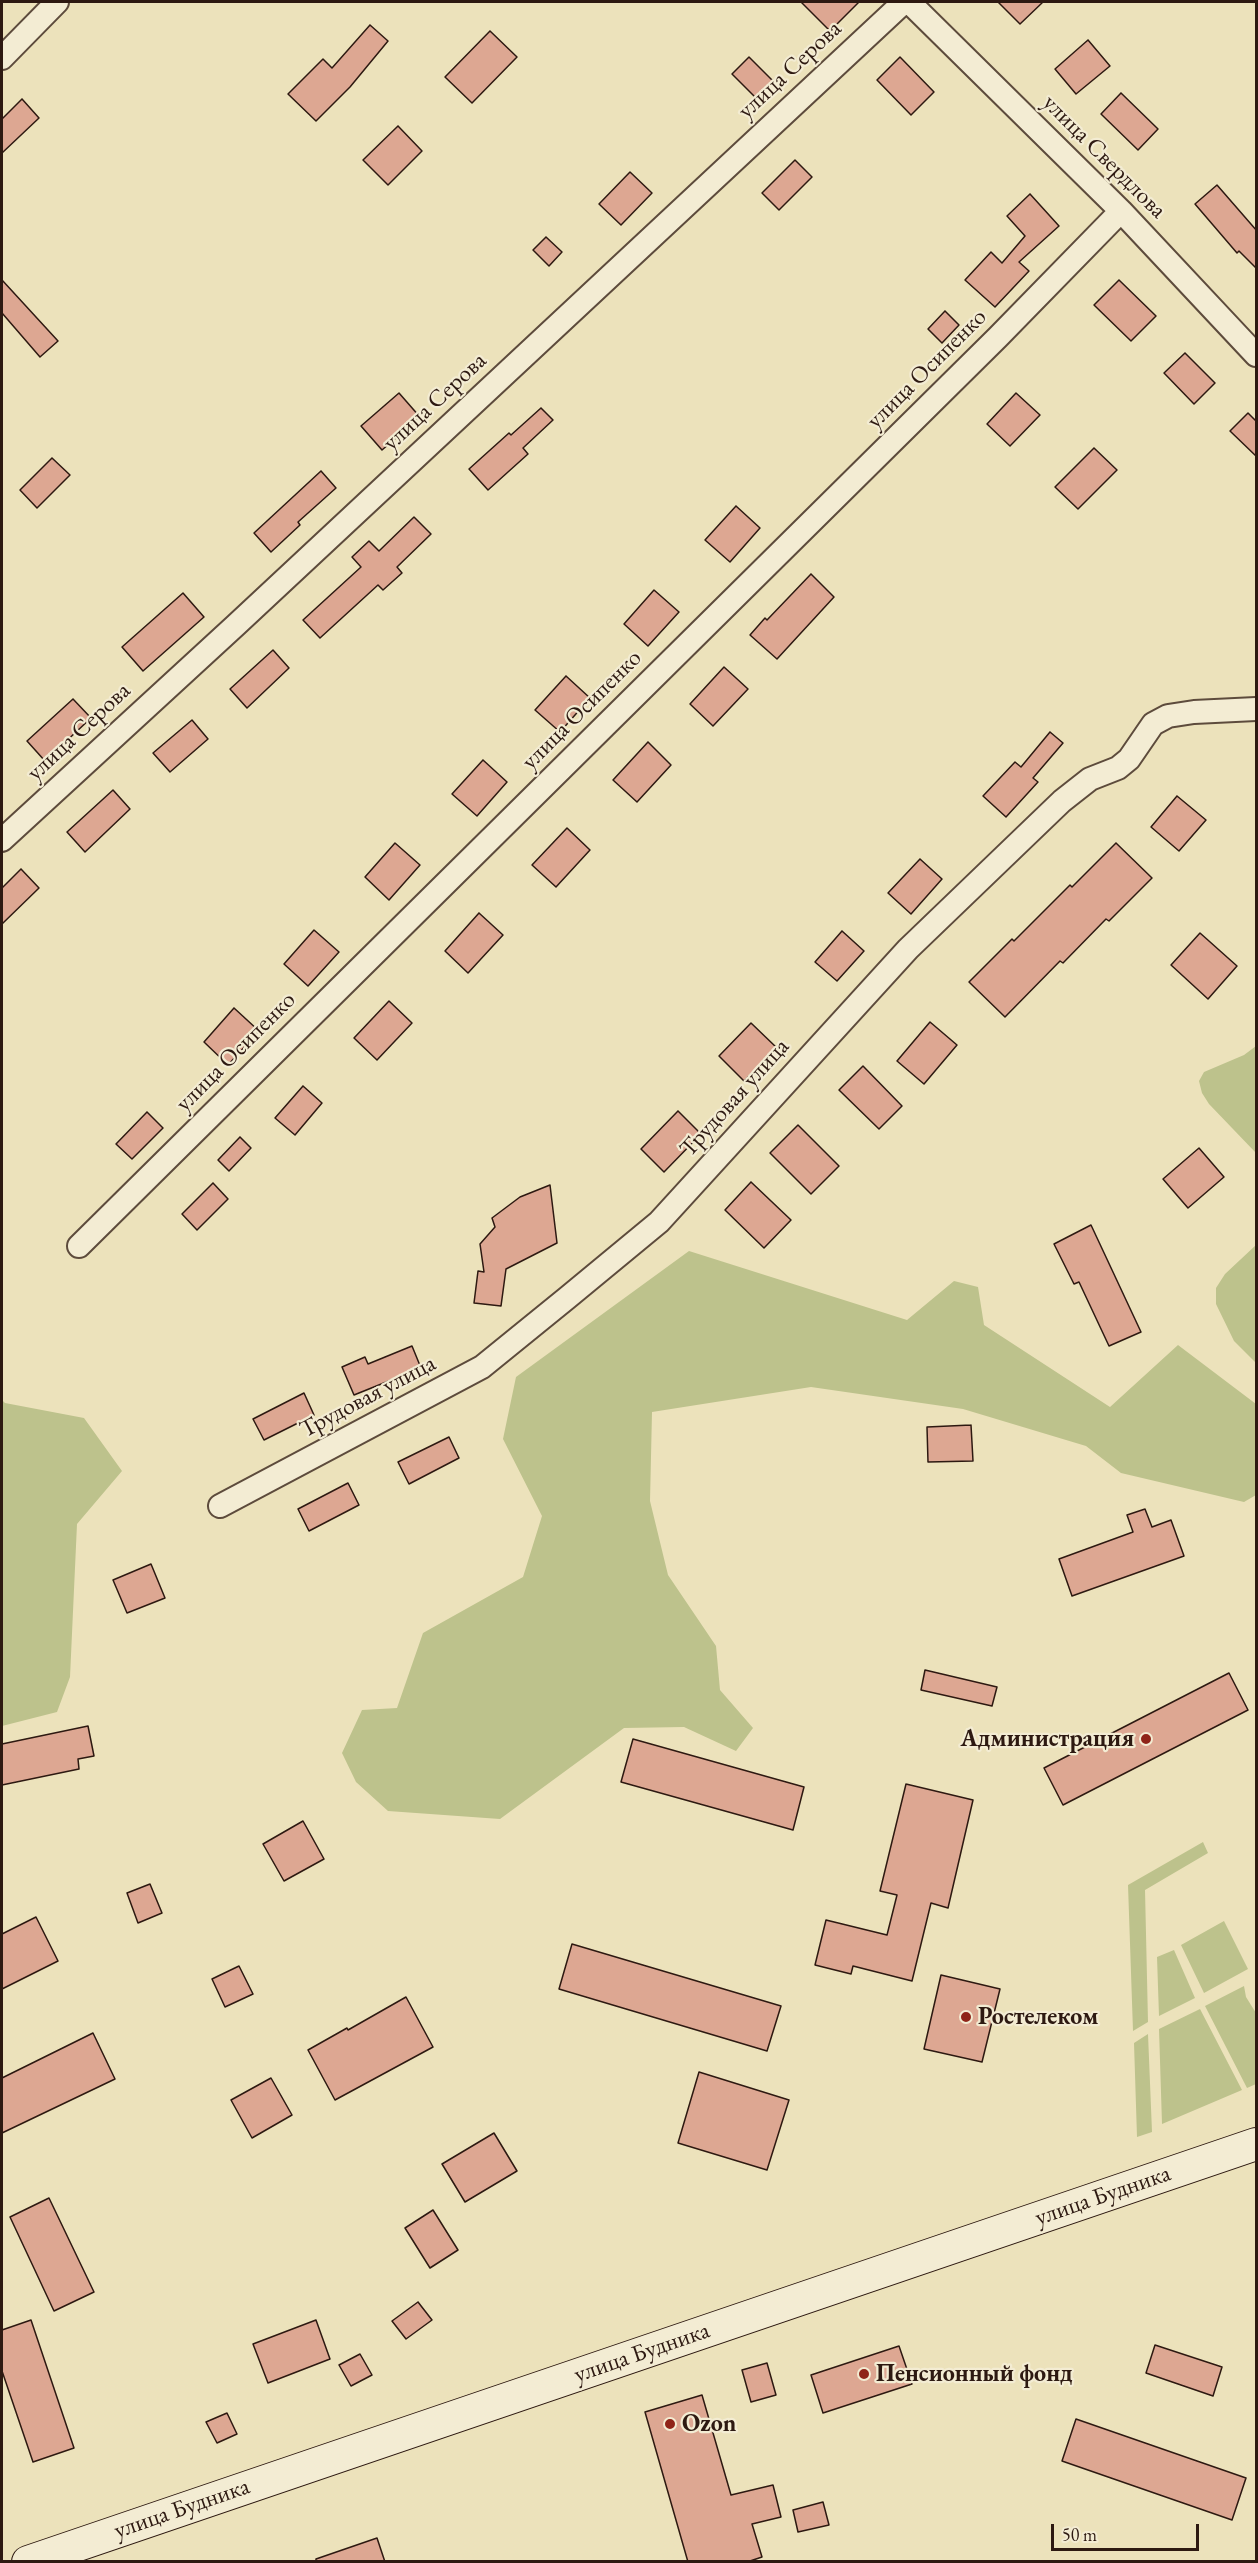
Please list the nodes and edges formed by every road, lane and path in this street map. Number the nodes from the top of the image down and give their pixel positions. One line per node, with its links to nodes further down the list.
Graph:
1 (57, 2): 4 (street)
2 (904, 2): 8 (street, улица Серова)
3 (909, 2): 5 (street, улица Свердлова)
4 (2, 58)
5 (1121, 211): 6 (street, улица Свердлова); 9 (street, улица Осипенко)
6 (1257, 355)
7 (1257, 709): 10 (street, Трудовая улица)
8 (2, 840)
9 (79, 1246)
10 (220, 1506)
11 (1257, 2144): 12 (main road, улица Будника)
12 (28, 2562)

